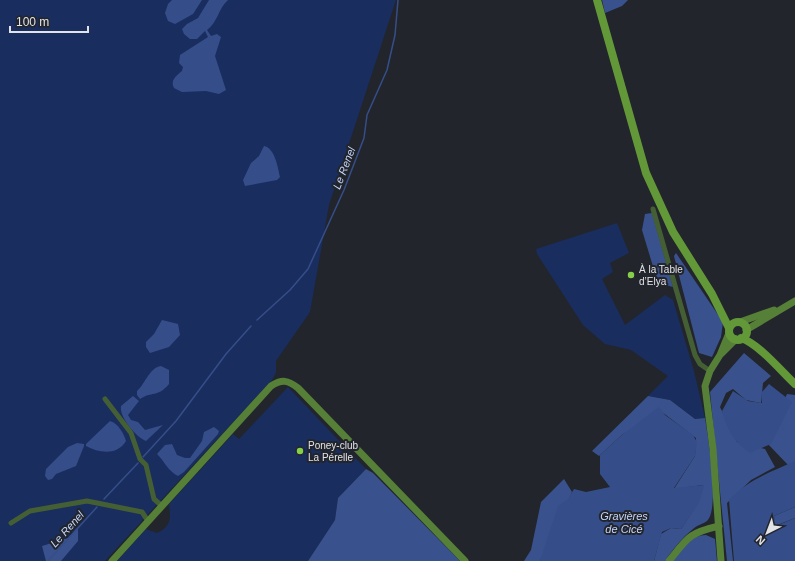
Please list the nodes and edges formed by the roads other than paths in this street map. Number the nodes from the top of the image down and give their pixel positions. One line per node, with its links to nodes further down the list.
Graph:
1 (597, 0): 3 (main road)
2 (653, 209): 10 (street)
3 (712, 294): 6 (main road); 7 (main road)
4 (795, 301): 5 (main road)
5 (786, 307): 6 (main road); 8 (main road)
6 (738, 322): 7 (main road); 8 (main road)
7 (729, 331): 8 (main road); 9 (main road)
8 (742, 335): 9 (main road); 11 (main road)
9 (720, 354): 10 (main road)
10 (710, 371): 16 (main road)
11 (795, 384)
12 (105, 399): 13 (street)
13 (162, 506): 14 (main road); 18 (main road)
14 (148, 521): 15 (street); 17 (main road)
15 (10, 523)
16 (719, 526): 19 (main road); 20 (main road)
17 (112, 561)
18 (465, 561)
19 (669, 561)
20 (721, 561)

